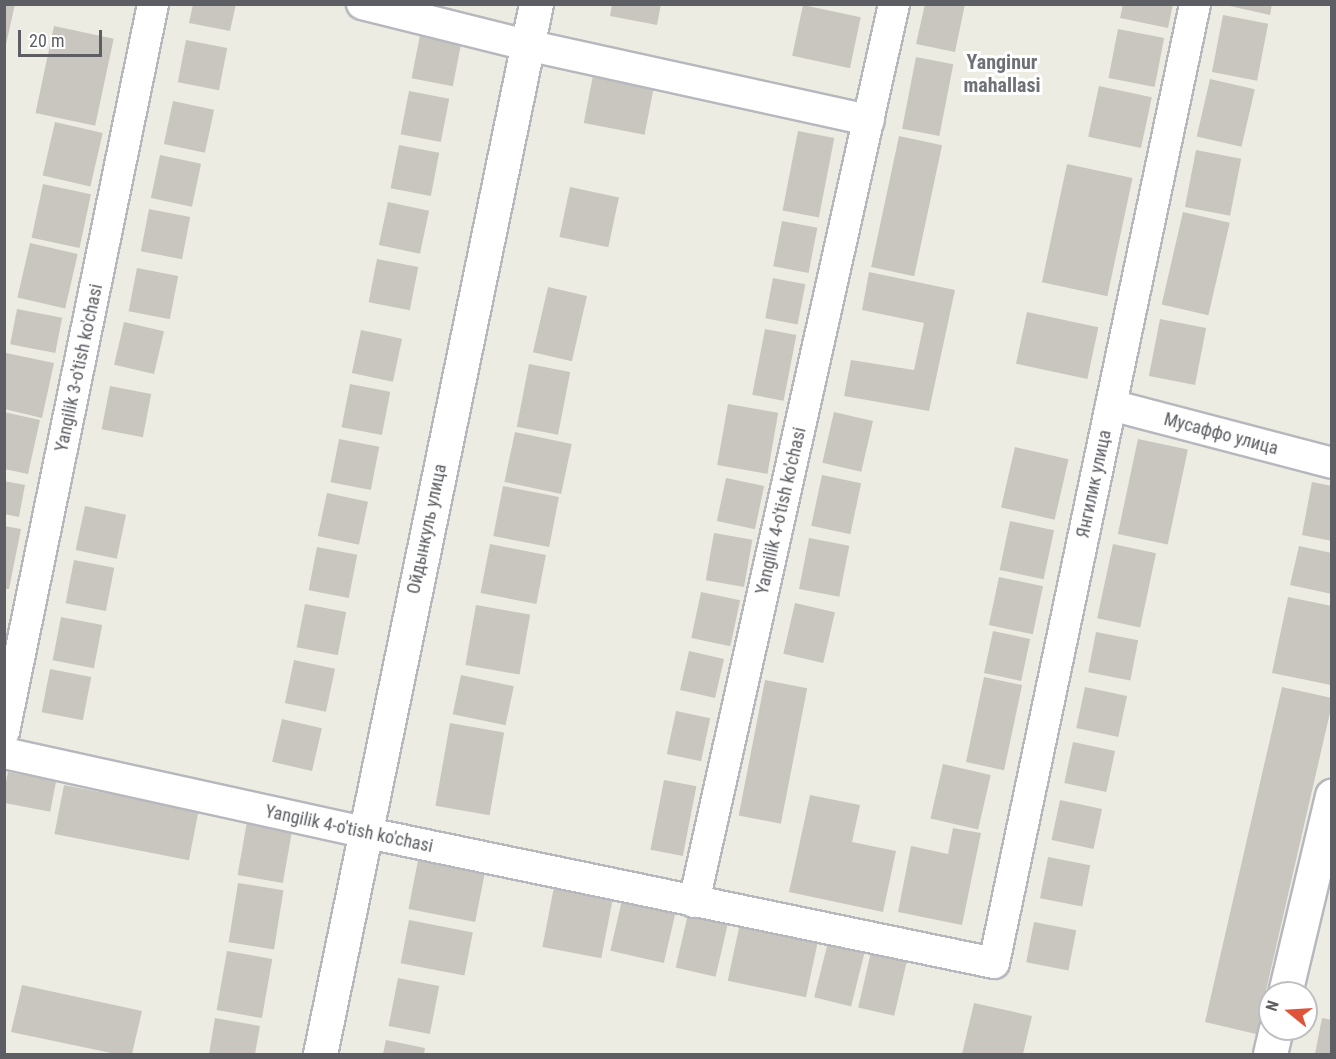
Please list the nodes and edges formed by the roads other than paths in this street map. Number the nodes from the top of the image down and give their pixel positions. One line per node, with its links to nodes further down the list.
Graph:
1 (153, 4): 10 (street, Yangilik 3-o'tish ko'chasi)
2 (362, 4): 6 (street)
3 (536, 4): 6 (street, Ойдынкуль улица)
4 (894, 4): 7 (street, Yangilik 4-o'tish ko'chasi)
5 (1195, 4): 8 (street, Янгилик улица)
6 (527, 45): 7 (street); 13 (street, Ойдынкуль улица)
7 (868, 120): 14 (street, Yangilik 4-o'tish ko'chasi)
8 (1111, 405): 9 (street, Мусаффо улица); 15 (street, Янгилик улица)
9 (1332, 462)
10 (4, 732)
11 (4, 753): 13 (street, Yangilik 4-o'tish ko'chasi)
12 (1332, 796): 16 (street)
13 (363, 832): 14 (street, Yangilik 4-o'tish ko'chasi); 17 (street, Ойдынкуль улица)
14 (693, 902): 15 (street, Yangilik 4-o'tish ko'chasi)
15 (994, 963)
16 (1288, 981)
17 (320, 1054)

